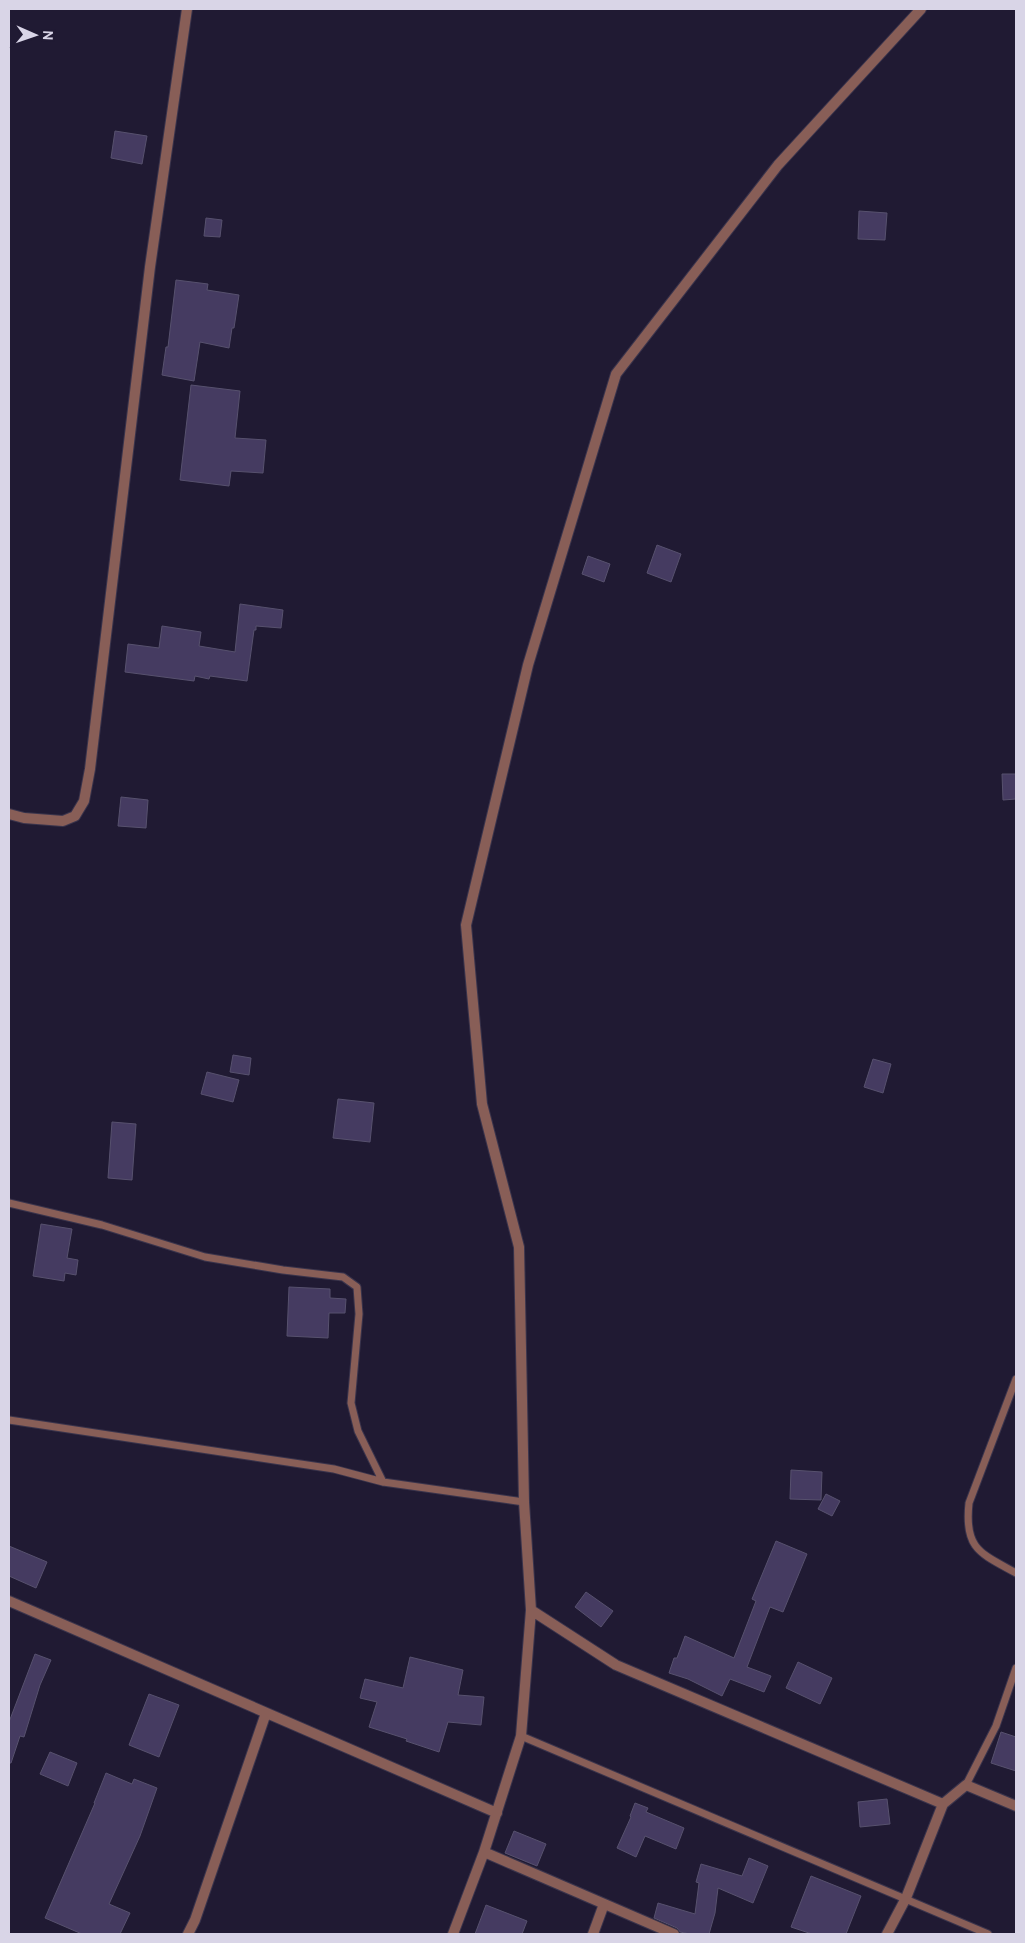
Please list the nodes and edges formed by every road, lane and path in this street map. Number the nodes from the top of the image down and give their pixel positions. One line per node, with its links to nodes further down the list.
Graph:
1 (187, 9): 3 (street)
2 (921, 9): 8 (street)
3 (9, 814)
4 (9, 1203): 7 (lane)
5 (1016, 1379): 9 (lane)
6 (9, 1420): 7 (lane)
7 (384, 1482): 8 (lane)
8 (524, 1502): 11 (street)
9 (1016, 1573)
10 (9, 1601): 13 (street)
11 (531, 1610): 14 (street); 16 (street)
12 (1016, 1668): 15 (lane)
13 (266, 1713): 18 (street); 22 (street)
14 (521, 1736): 18 (street); 20 (lane)
15 (966, 1785): 16 (street); 17 (street)
16 (943, 1804): 20 (street)
17 (1016, 1806)
18 (496, 1813): 19 (street)
19 (484, 1852): 21 (street); 23 (street)
20 (906, 1898): 26 (street); 27 (lane)
21 (604, 1904): 24 (street); 25 (street)
22 (188, 1934)
23 (453, 1934)
24 (593, 1934)
25 (674, 1934)
26 (887, 1934)
27 (988, 1934)

